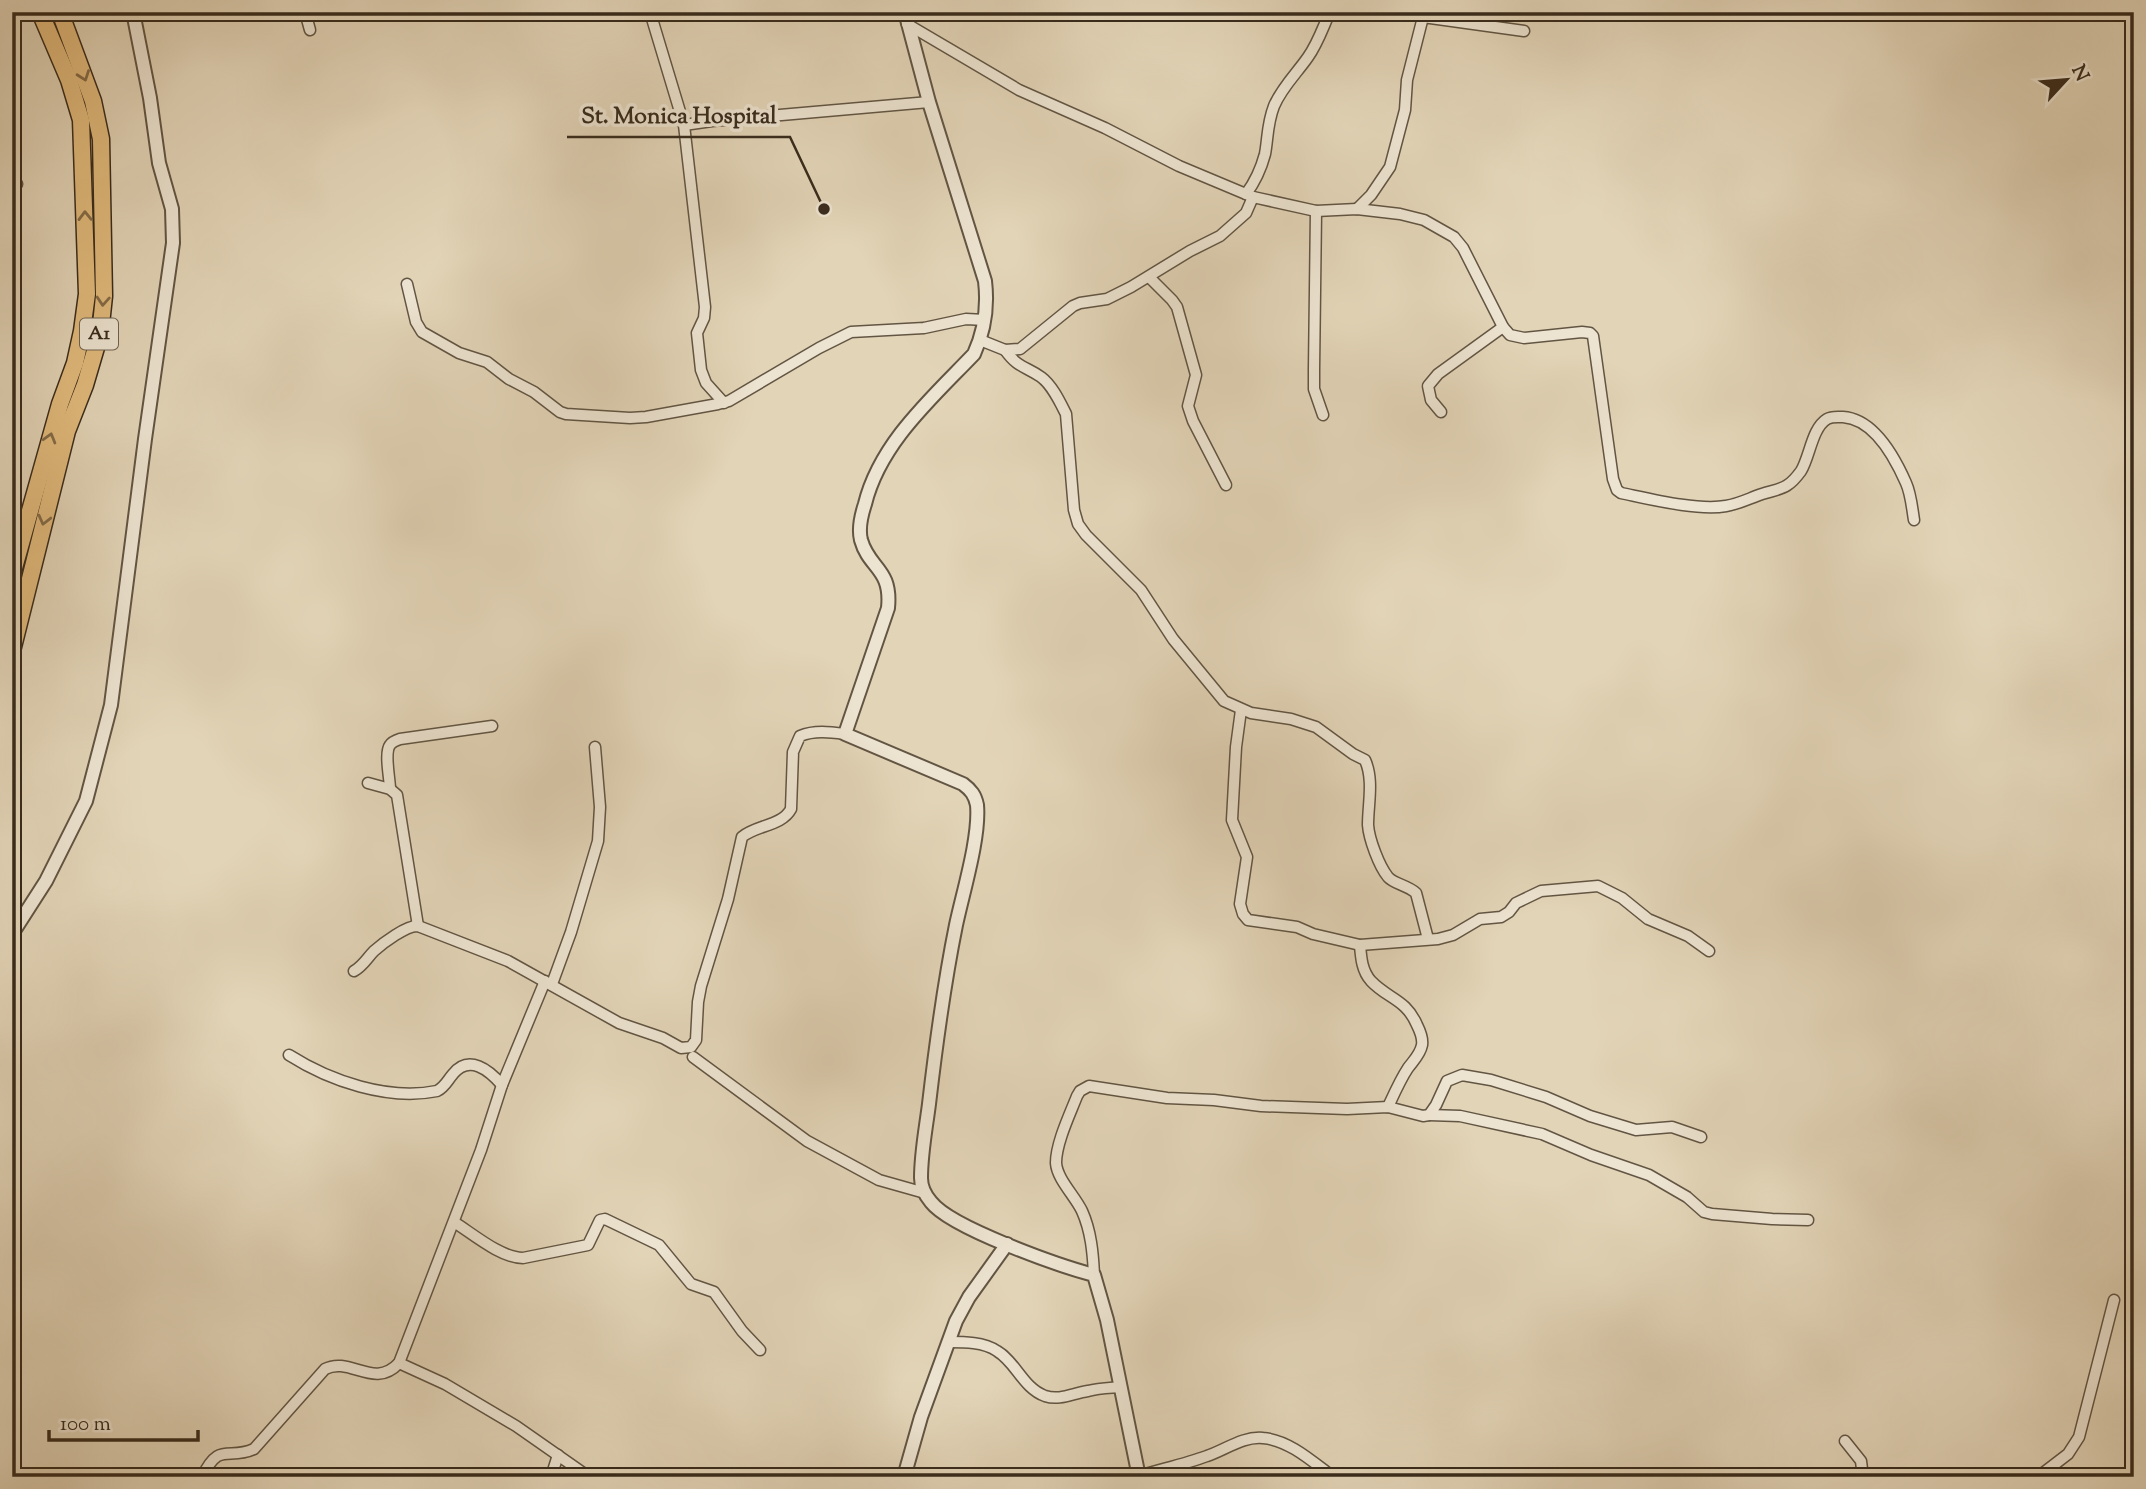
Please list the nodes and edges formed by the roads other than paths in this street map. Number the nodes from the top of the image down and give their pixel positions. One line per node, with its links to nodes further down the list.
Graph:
1 (40, 12): 26 (highway, A1, one-way to 1)
2 (60, 12): 27 (highway, A1, one-way to 27)
3 (133, 12): 35 (street)
4 (306, 12): 8 (street)
5 (650, 12): 11 (street)
6 (1330, 12): 12 (street)
7 (906, 18): 10 (street); 12 (street)
8 (310, 30)
9 (1524, 31): 13 (street)
10 (929, 102): 11 (street); 17 (street)
11 (684, 125): 21 (street)
12 (1250, 195): 14 (street); 15 (street)
13 (1357, 209): 14 (street); 18 (street)
14 (1316, 211): 23 (street)
15 (1149, 277): 20 (street); 24 (street)
16 (407, 284): 21 (street)
17 (985, 320): 19 (street); 21 (street)
18 (1503, 327): 22 (street); 25 (street)
19 (980, 341): 20 (street); 30 (street)
20 (1005, 351): 28 (street)
21 (724, 402)
22 (1441, 412)
23 (1323, 415)
24 (1226, 485)
25 (1914, 520)
26 (12, 575)
27 (12, 652)
28 (1241, 710): 36 (street); 37 (street)
29 (492, 726): 33 (street)
30 (845, 734): 40 (street); 47 (street)
31 (595, 747): 40 (street)
32 (368, 783): 33 (street)
33 (390, 789): 34 (street)
34 (418, 926): 39 (street); 40 (street)
35 (12, 934)
36 (1429, 939): 37 (street); 38 (street)
37 (1360, 945): 44 (street)
38 (1709, 951)
39 (354, 971)
40 (548, 982): 43 (street)
41 (289, 1055): 43 (street)
42 (693, 1057): 47 (street)
43 (502, 1085): 49 (street)
44 (1388, 1107): 45 (street); 51 (street)
45 (1429, 1115): 46 (street); 48 (street)
46 (1701, 1137)
47 (925, 1193): 50 (street)
48 (1808, 1220)
49 (454, 1222): 54 (street); 55 (street)
50 (1007, 1244): 51 (street); 53 (street)
51 (1094, 1275): 56 (street)
52 (2114, 1300): 66 (street)
53 (949, 1342): 56 (street); 63 (street)
54 (760, 1350)
55 (399, 1363): 58 (street); 60 (street)
56 (1121, 1387): 59 (street)
57 (1845, 1441): 65 (street)
58 (558, 1455): 61 (street); 62 (street)
59 (1139, 1476): 64 (street)
60 (202, 1477)
61 (551, 1477)
62 (589, 1477)
63 (904, 1477)
64 (1333, 1477)
65 (1863, 1477)
66 (2038, 1477)

